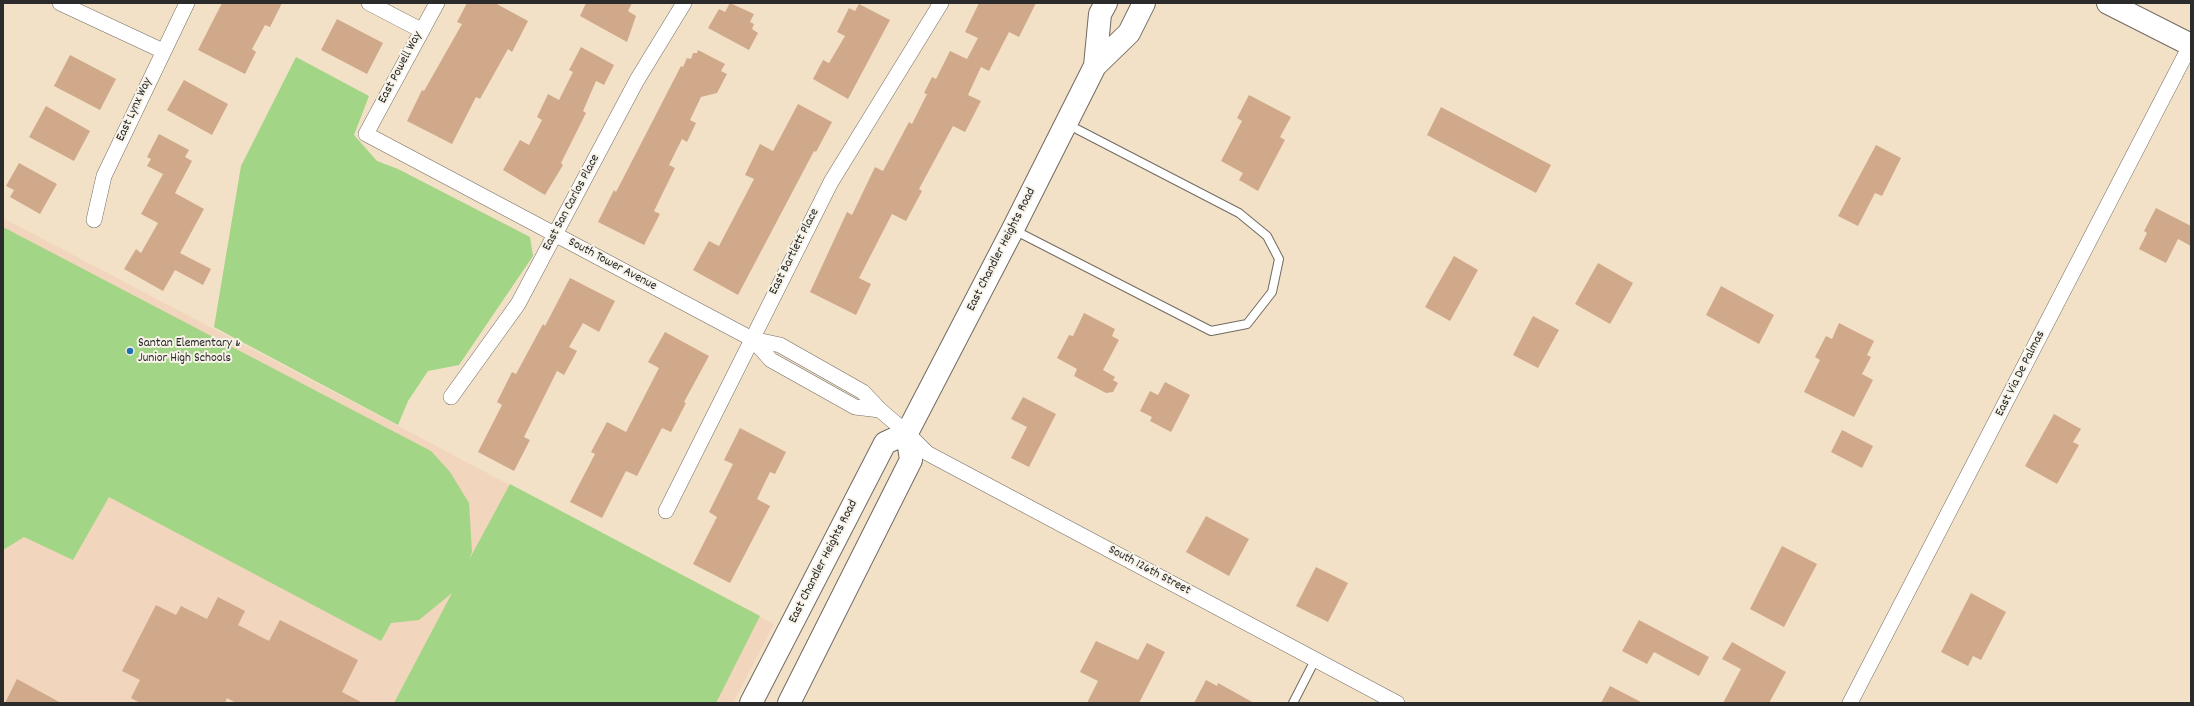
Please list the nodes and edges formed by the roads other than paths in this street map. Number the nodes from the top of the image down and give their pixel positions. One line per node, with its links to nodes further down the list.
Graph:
1 (60, 3): 12 (street)
2 (187, 3): 12 (street, East Lynx Way)
3 (369, 3): 10 (street)
4 (437, 3): 10 (street, East Powell Way)
5 (684, 3): 18 (street, East San Carlos Place)
6 (941, 3): 19 (street, East Bartlett Place)
7 (1106, 3): 13 (main road, East Chandler Heights Road)
8 (1144, 3): 13 (main road, East Chandler Heights Road)
9 (2108, 3): 11 (main road)
10 (421, 30): 15 (street, East Powell Way)
11 (2191, 45): 28 (street, East Via De Palmas)
12 (163, 51): 16 (street, East Lynx Way)
13 (1095, 66): 14 (main road, East Chandler Heights Road)
14 (1066, 124): 17 (main road, East Chandler Heights Road); 17 (lane)
15 (366, 134): 18 (street, South Tower Avenue)
16 (94, 220)
17 (1013, 229): 21 (main road, East Chandler Heights Road)
18 (554, 235): 19 (street, South Tower Avenue); 20 (street, East San Carlos Place)
19 (752, 339): 21 (street, South Tower Avenue); 22 (street, East Bartlett Place)
20 (452, 398)
21 (907, 433): 23 (street, South 126th Street); 24 (main road, East Chandler Heights Road); 25 (main road)
22 (666, 511)
23 (1315, 660): 26 (lane); 27 (street, South 126th Street)
24 (751, 703)
25 (789, 703)
26 (1293, 703)
27 (1397, 703)
28 (1850, 703)

